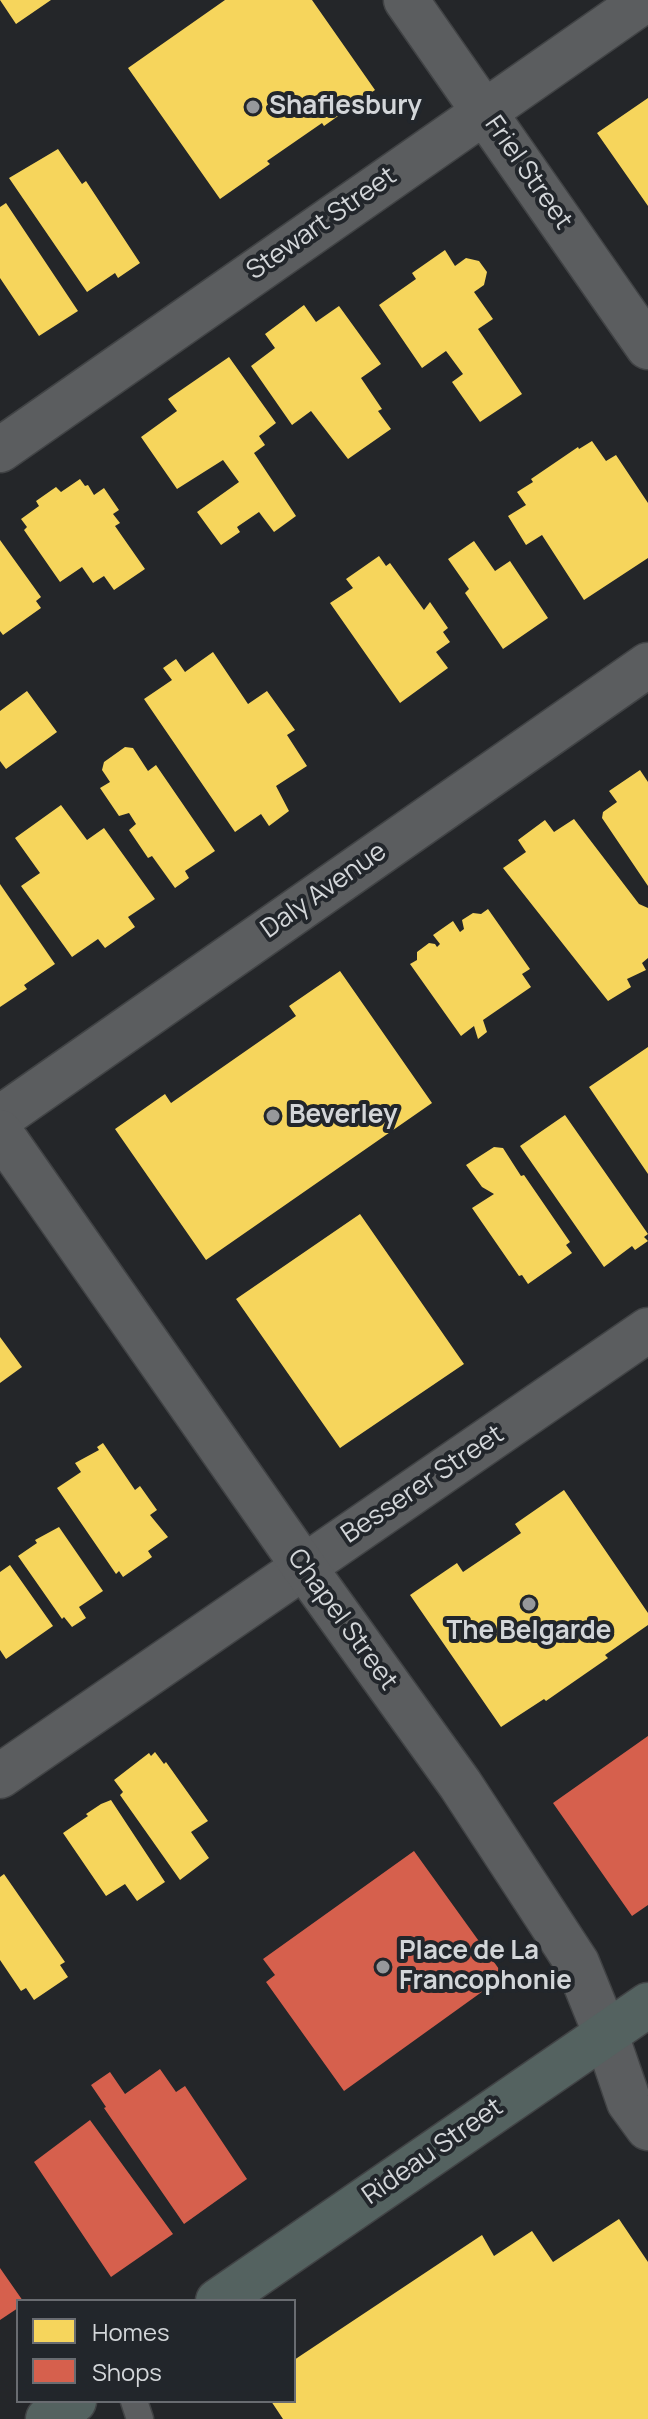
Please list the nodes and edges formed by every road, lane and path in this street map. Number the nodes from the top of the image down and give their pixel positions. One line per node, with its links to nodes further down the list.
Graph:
1 (406, 0): 3 (street, Friel Street)
2 (645, 0): 3 (street, Stewart Street)
3 (484, 110): 4 (street, Friel Street); 5 (street, Stewart Street)
4 (648, 347)
5 (0, 450)
6 (648, 665): 7 (street, Daly Avenue)
7 (0, 1118)
8 (0, 1132): 10 (street, Chapel Street)
9 (648, 1330): 10 (street, Besserer Street)
10 (304, 1567): 11 (street, Besserer Street); 13 (street, Chapel Street)
11 (0, 1776)
12 (648, 2005): 13 (main road, Rideau Street)
13 (605, 2032): 14 (street, Chapel Street); 15 (main road, Rideau Street)
14 (648, 2128)
15 (221, 2299)
16 (71, 2403): 17 (main road)
17 (48, 2419)

